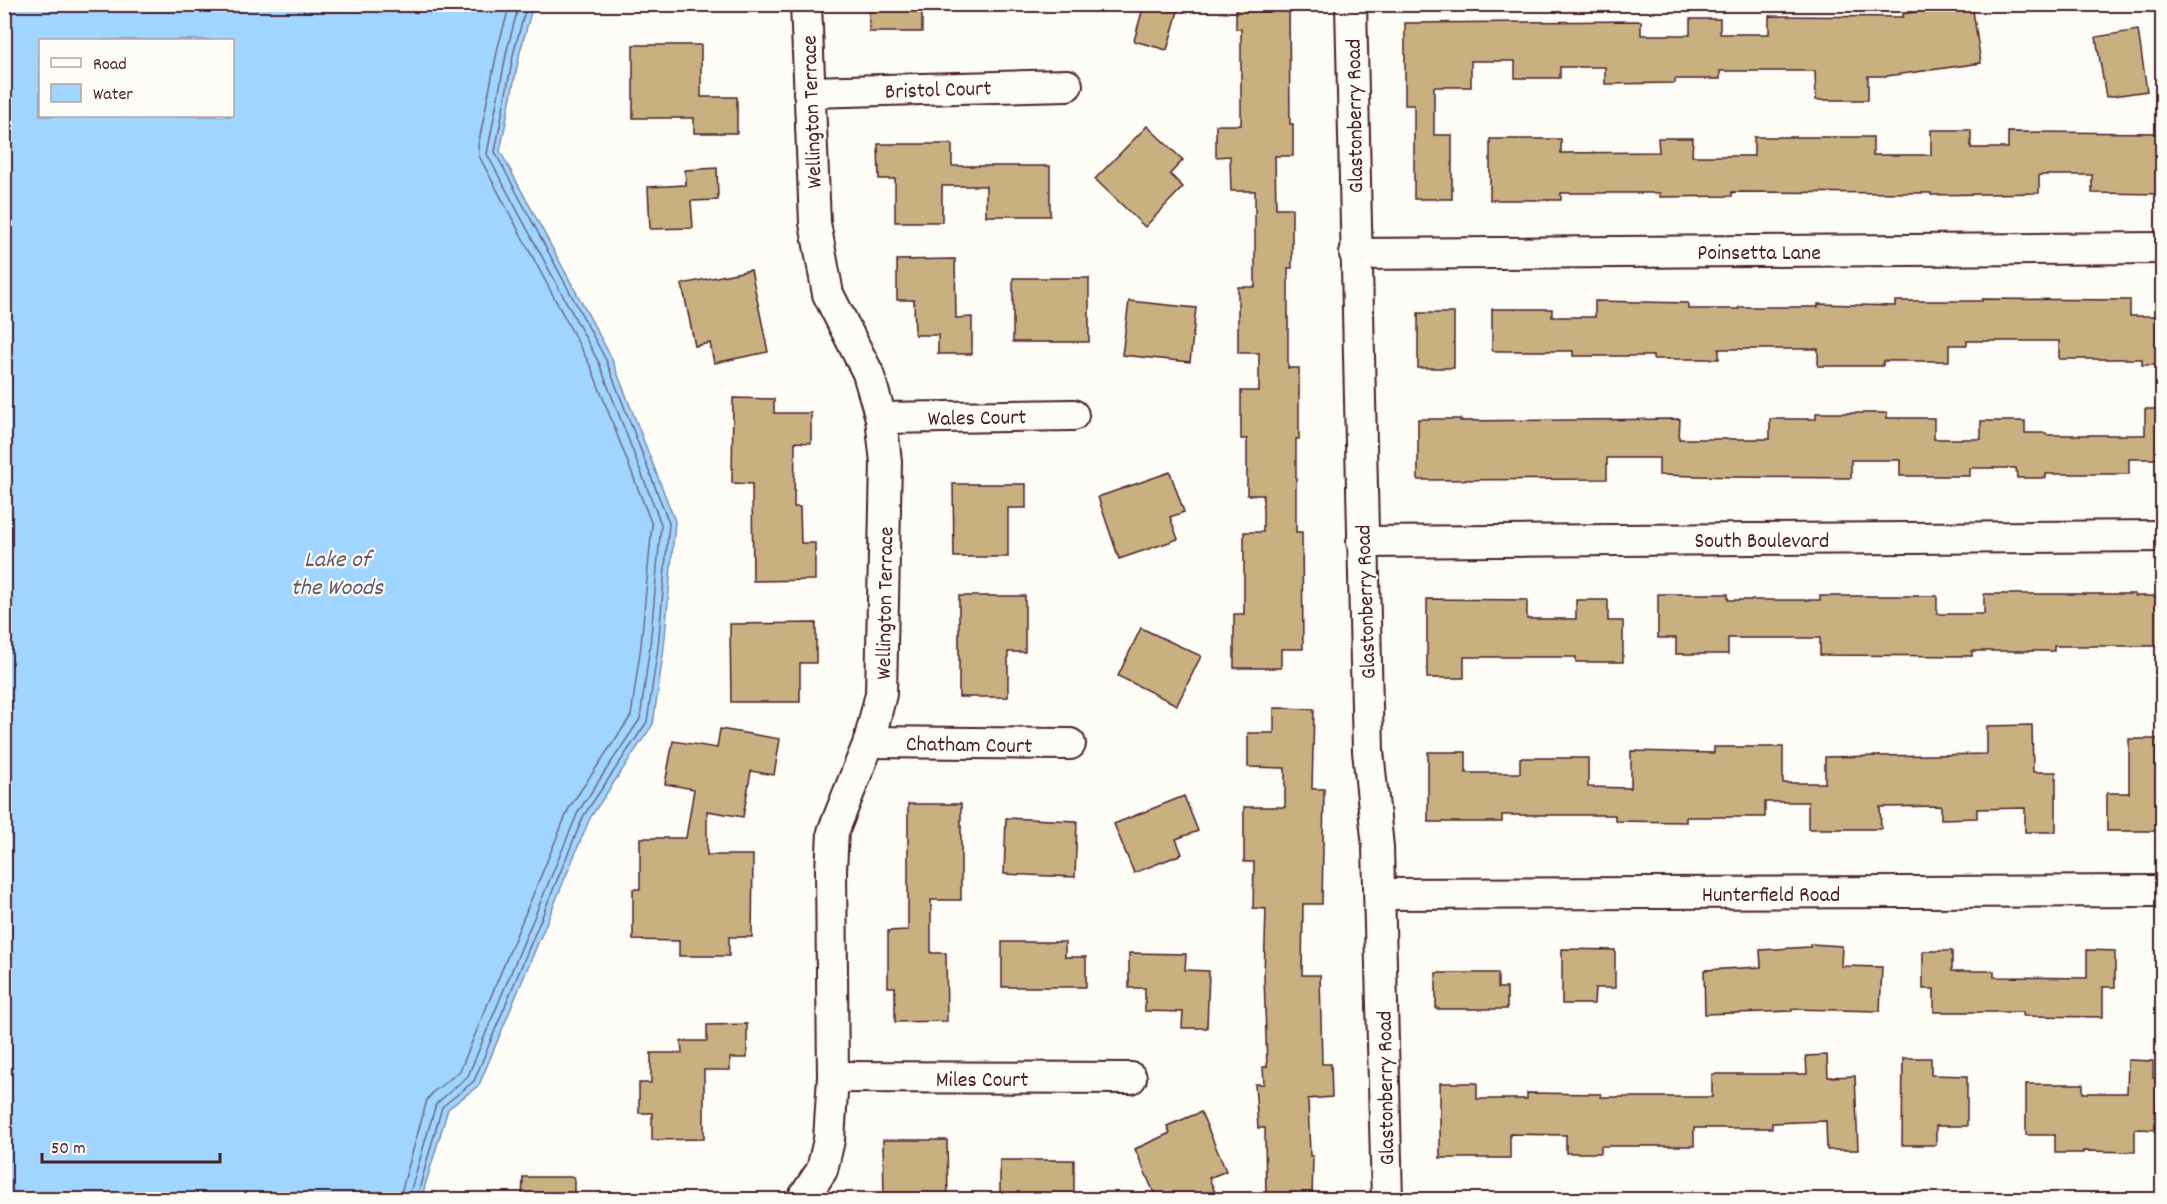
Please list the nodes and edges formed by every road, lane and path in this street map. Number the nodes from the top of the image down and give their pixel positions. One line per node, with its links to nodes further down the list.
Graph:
1 (806, 4): 4 (street, Wellington Terrace)
2 (1351, 4): 6 (street, Glastonberry Road)
3 (1067, 85): 4 (street, Bristol Court)
4 (809, 92): 8 (street, Wellington Terrace)
5 (2163, 248): 6 (street, Poinsetta Lane)
6 (1355, 254): 10 (street, Glastonberry Road)
7 (1073, 414): 8 (street, Wales Court)
8 (881, 418): 11 (street, Wellington Terrace)
9 (2163, 536): 10 (street, South Boulevard)
10 (1362, 542): 14 (street, Glastonberry Road)
11 (869, 742): 12 (street, Chatham Court); 15 (street, Wellington Terrace)
12 (1070, 744)
13 (2163, 891): 14 (street, Hunterfield Road)
14 (1380, 894): 18 (street, Glastonberry Road)
15 (833, 1077): 16 (street, Miles Court); 17 (street, Wellington Terrace)
16 (1131, 1078)
17 (802, 1200)
18 (1387, 1200)

